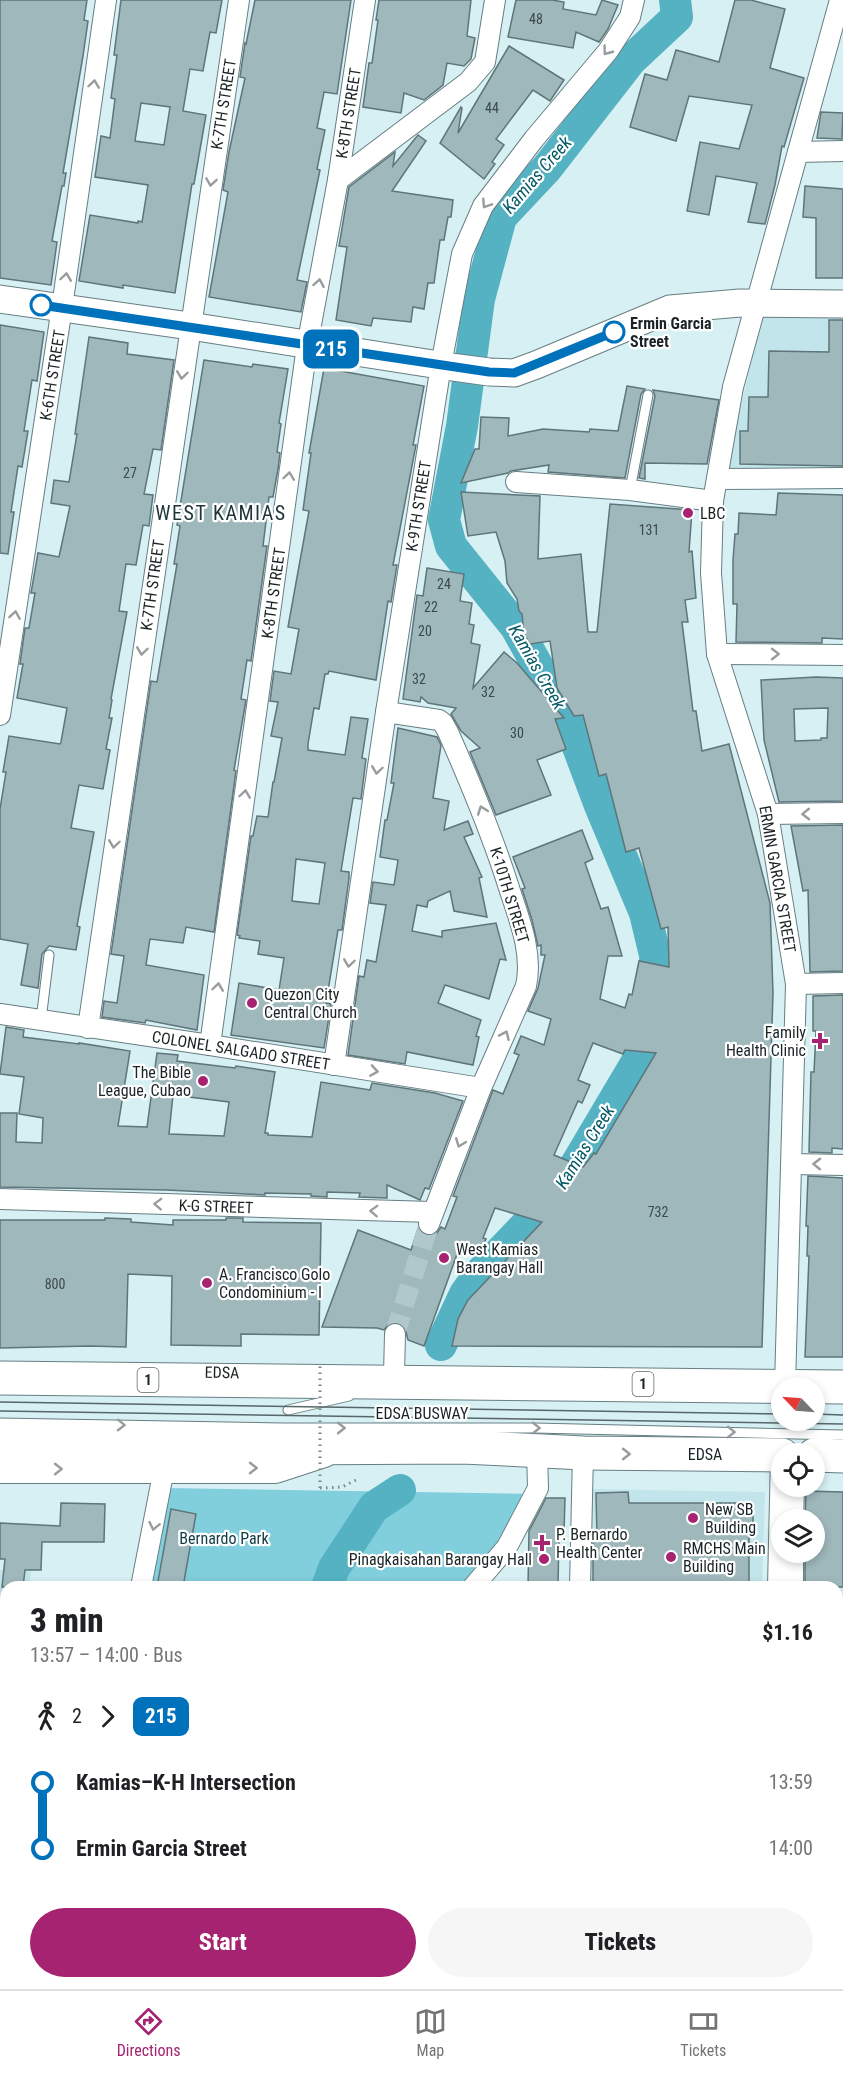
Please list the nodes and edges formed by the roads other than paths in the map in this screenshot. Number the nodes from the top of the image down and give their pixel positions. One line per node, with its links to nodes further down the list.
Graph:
1 (106, 0): 13 (street, K-6TH STREET, one-way to 1)
2 (239, 0): 14 (street, K-7TH STREET, one-way to 14)
3 (365, 0): 9 (street, K-8TH STREET)
4 (495, 0): 9 (street)
5 (634, 0): 16 (street, K-9TH STREET, one-way to 16)
6 (841, 1): 8 (street, ERMIN GARCIA STREET)
7 (843, 151): 8 (street)
8 (798, 152): 11 (street, ERMIN GARCIA STREET)
9 (338, 180): 15 (street, K-8TH STREET, one-way to 9)
10 (0, 299): 13 (street)
11 (757, 304): 12 (street); 16 (street); 19 (street, ERMIN GARCIA STREET)
12 (843, 304)
13 (62, 308): 14 (street); 26 (street, K-6TH STREET, one-way to 13)
14 (190, 326): 15 (street); 34 (street, K-7TH STREET, one-way to 34)
15 (308, 346): 16 (street); 35 (street, K-8TH STREET, one-way to 15)
16 (447, 366): 25 (street, K-9TH STREET)
17 (648, 395): 21 (lane)
18 (843, 478): 19 (street)
19 (717, 479): 22 (street, ERMIN GARCIA STREET)
20 (516, 482): 21 (street)
21 (630, 490): 22 (street)
22 (713, 501): 23 (street, ERMIN GARCIA STREET)
23 (717, 654): 24 (street, one-way to 24); 28 (street, ERMIN GARCIA STREET)
24 (843, 655)
25 (386, 712): 36 (street, K-9TH STREET, one-way to 36); 37 (street, K-10TH STREET, one-way to 25)
26 (0, 715)
27 (843, 813): 28 (street, one-way to 28)
28 (768, 814): 31 (street, ERMIN GARCIA STREET)
29 (49, 955): 33 (lane)
30 (843, 983): 31 (street)
31 (796, 984): 38 (street, ERMIN GARCIA STREET)
32 (0, 1014): 33 (street, COLONEL SALGADO STREET)
33 (41, 1020): 34 (street, COLONEL SALGADO STREET)
34 (88, 1028): 35 (street, COLONEL SALGADO STREET)
35 (210, 1045): 36 (street, COLONEL SALGADO STREET)
36 (334, 1065): 37 (street, COLONEL SALGADO STREET, one-way to 37)
37 (481, 1088): 41 (street, K-10TH STREET, one-way to 41)
38 (792, 1164): 39 (street, one-way to 38); 44 (street, ERMIN GARCIA STREET)
39 (843, 1165)
40 (0, 1199): 41 (street, K-G STREET, one-way to 40)
41 (431, 1218)
42 (395, 1334): 47 (street)
43 (0, 1368): 47 (main road, EDSA)
44 (785, 1377)
45 (0, 1378): 51 (highway, EDSA / 1)
46 (443, 1382): 47 (main road, EDSA); 48 (highway, EDSA / 1); 51 (highway, EDSA / 1)
47 (386, 1383)
48 (771, 1386)
49 (825, 1387): 50 (highway, EDSA / 1)
50 (843, 1387)
51 (302, 1388): 52 (lane, EDSA BUSWAY); 52 (lane)
52 (345, 1396): 53 (lane, EDSA BUSWAY)
53 (356, 1396)
54 (0, 1423): 56 (lane, EDSA BUSWAY, one-way to 56)
55 (843, 1435): 56 (lane, EDSA BUSWAY, one-way to 55)
56 (280, 1438): 57 (highway, EDSA); 58 (highway, EDSA)
57 (0, 1442)
58 (340, 1446): 59 (highway, EDSA); 65 (main road, EDSA, one-way to 58)
59 (537, 1452): 60 (highway, EDSA); 69 (street)
60 (583, 1453): 61 (highway, EDSA, one-way to 61); 70 (street)
61 (771, 1455)
62 (825, 1455): 63 (highway)
63 (843, 1456)
64 (0, 1468): 65 (main road, EDSA, one-way to 65)
65 (164, 1469): 68 (street, one-way to 68)
66 (780, 1497): 71 (street)
67 (793, 1563): 72 (street)
68 (142, 1581)
69 (478, 1581)
70 (580, 1581)
71 (778, 1581)
72 (793, 1581)

